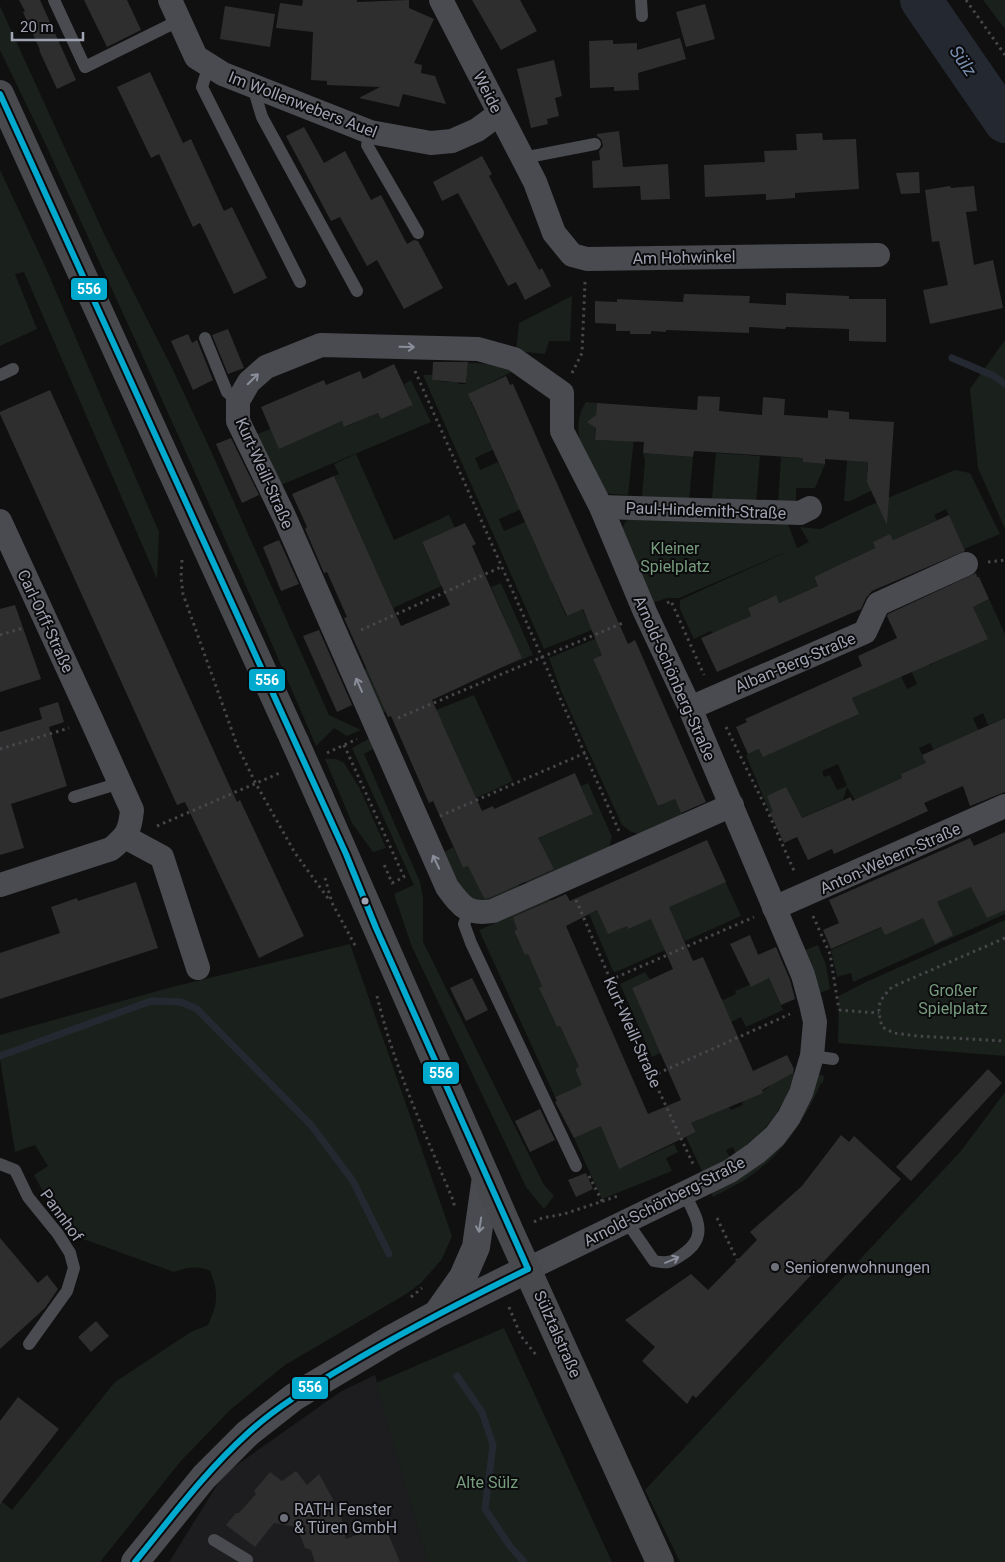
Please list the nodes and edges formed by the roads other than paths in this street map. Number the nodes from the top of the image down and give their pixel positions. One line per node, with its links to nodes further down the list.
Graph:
1 (54, 0): 4 (lane)
2 (441, 0): 9 (street, Weide)
3 (641, 0): 5 (lane)
4 (174, 10): 6 (street, Im Wollenwebers Auel)
5 (642, 16)
6 (209, 65): 7 (street, Im Wollenwebers Auel); 16 (lane)
7 (253, 86): 10 (street, Im Wollenwebers Auel); 17 (lane)
8 (0, 94): 39 (main road, Sülztalstraße, bridge)
9 (499, 114): 10 (street, Im Wollenwebers Auel); 12 (street, Weide)
10 (370, 132): 13 (lane)
11 (596, 144): 12 (lane)
12 (523, 158): 15 (street, Weide)
13 (418, 233)
14 (878, 254): 15 (street, Am Hohwinkel)
15 (587, 259)
16 (300, 282)
17 (357, 291)
18 (205, 338): 22 (lane)
19 (13, 369): 20 (lane)
20 (0, 375)
21 (562, 393): 22 (street, Kurt-Weill-Straße, one-way to 21); 23 (street, Arnold-Schönberg-Straße)
22 (238, 401): 34 (street, Kurt-Weill-Straße, one-way to 22)
23 (600, 507): 24 (street, Paul-Hindemith-Straße); 27 (street, Arnold-Schönberg-Straße)
24 (810, 508)
25 (0, 521): 28 (street, Carl-Orff-Straße)
26 (966, 564): 27 (street, Alban-Berg-Straße)
27 (690, 708): 30 (street, Arnold-Schönberg-Straße)
28 (120, 783): 29 (lane); 32 (street, Carl-Orff-Straße)
29 (74, 797)
30 (732, 805): 34 (street); 35 (street, Arnold-Schönberg-Straße)
31 (1005, 806): 35 (street, Anton-Webern-Straße)
32 (125, 837): 33 (street); 36 (street)
33 (0, 885)
34 (464, 908): 38 (lane)
35 (774, 908): 40 (street, Arnold-Schönberg-Straße)
36 (198, 968)
37 (0, 1164): 44 (lane, Pannhof)
38 (576, 1166)
39 (486, 1177): 42 (main road, Sülztalstraße); 43 (street, one-way to 43)
40 (693, 1189): 41 (street, Arnold-Schönberg-Straße); 41 (lane, one-way to 40)
41 (627, 1222): 42 (street, Arnold-Schönberg-Straße)
42 (528, 1269): 43 (street); 48 (main road, Sülztalstraße)
43 (437, 1314): 47 (street)
44 (29, 1344)
45 (214, 1540): 46 (lane)
46 (247, 1560)
47 (138, 1561)
48 (660, 1562)

